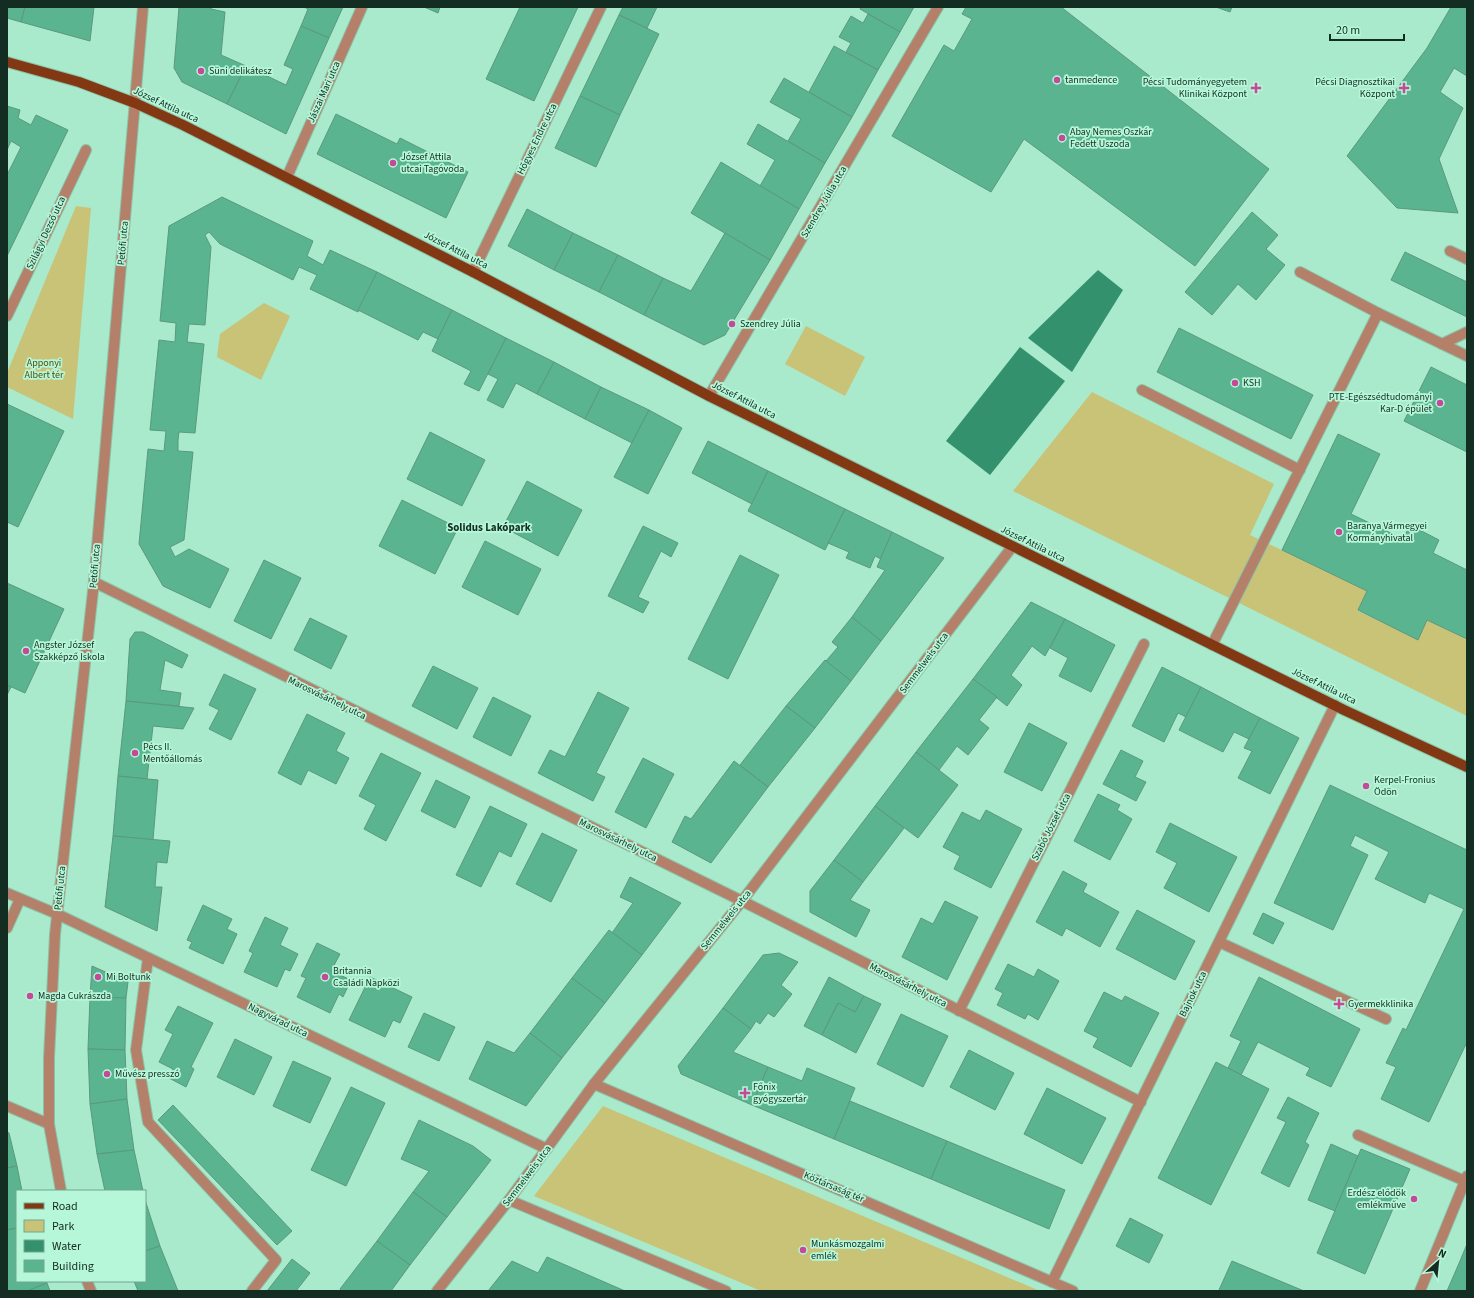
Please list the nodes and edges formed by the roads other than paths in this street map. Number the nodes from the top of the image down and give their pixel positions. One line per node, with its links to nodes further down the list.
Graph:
1 (143, 7): 6 (street, Petőfi utca)
2 (362, 7): 8 (street, Jászai Mari utca)
3 (601, 7): 11 (street, Hőgyes Endre utca)
4 (938, 7): 19 (street, Szendrey Júlia utca)
5 (7, 62): 6 (main road, József Attila utca)
6 (135, 103): 8 (main road, József Attila utca); 22 (street, Petőfi utca)
7 (86, 150): 14 (street, Szilágyi Dezső utca)
8 (287, 177): 11 (main road, József Attila utca)
9 (1450, 251): 10 (street)
10 (1467, 259)
11 (473, 272): 19 (main road, József Attila utca)
12 (1300, 272): 13 (street)
13 (1378, 314): 16 (street); 20 (street)
14 (7, 316)
15 (1467, 332): 16 (street)
16 (1442, 344): 17 (street)
17 (1467, 356)
18 (1142, 390): 20 (street)
19 (709, 396): 21 (main road, József Attila utca)
20 (1300, 470): 24 (street)
21 (1012, 547): 24 (main road, József Attila utca); 29 (street, Semmelweis utca)
22 (94, 582): 29 (street, Marosvásárhely utca); 30 (street, Petőfi utca)
23 (1144, 644): 34 (street, Szabó József utca)
24 (1212, 645): 25 (main road, József Attila utca)
25 (1335, 705): 26 (main road, József Attila utca); 32 (street, Bajnok utca)
26 (1467, 767)
27 (7, 893): 28 (street, Nagyvárad utca)
28 (20, 899): 30 (street, Nagyvárad utca); 31 (street)
29 (742, 901): 34 (street, Marosvásárhely utca); 36 (street, Semmelweis utca)
30 (57, 914): 33 (street, Nagyvárad utca); 39 (street, Petőfi utca)
31 (7, 928)
32 (1219, 942): 35 (street); 37 (street, Bajnok utca)
33 (148, 958): 41 (street, Nagyvárad utca); 46 (street)
34 (959, 1011): 37 (street, Marosvásárhely utca)
35 (1386, 1019)
36 (594, 1084): 41 (street, Semmelweis utca); 45 (street, Köztársaság tér)
37 (1141, 1102): 45 (street, Bajnok utca)
38 (7, 1106): 39 (street)
39 (49, 1124): 43 (street, Petőfi utca)
40 (1358, 1135): 42 (street)
41 (547, 1149): 44 (street, Semmelweis utca)
42 (1466, 1179): 50 (street)
43 (61, 1190)
44 (509, 1200): 47 (street, Semmelweis utca); 48 (street)
45 (1052, 1282): 49 (street, Köztársaság tér)
46 (252, 1291)
47 (437, 1291)
48 (726, 1291)
49 (1074, 1291)
50 (1420, 1291)

